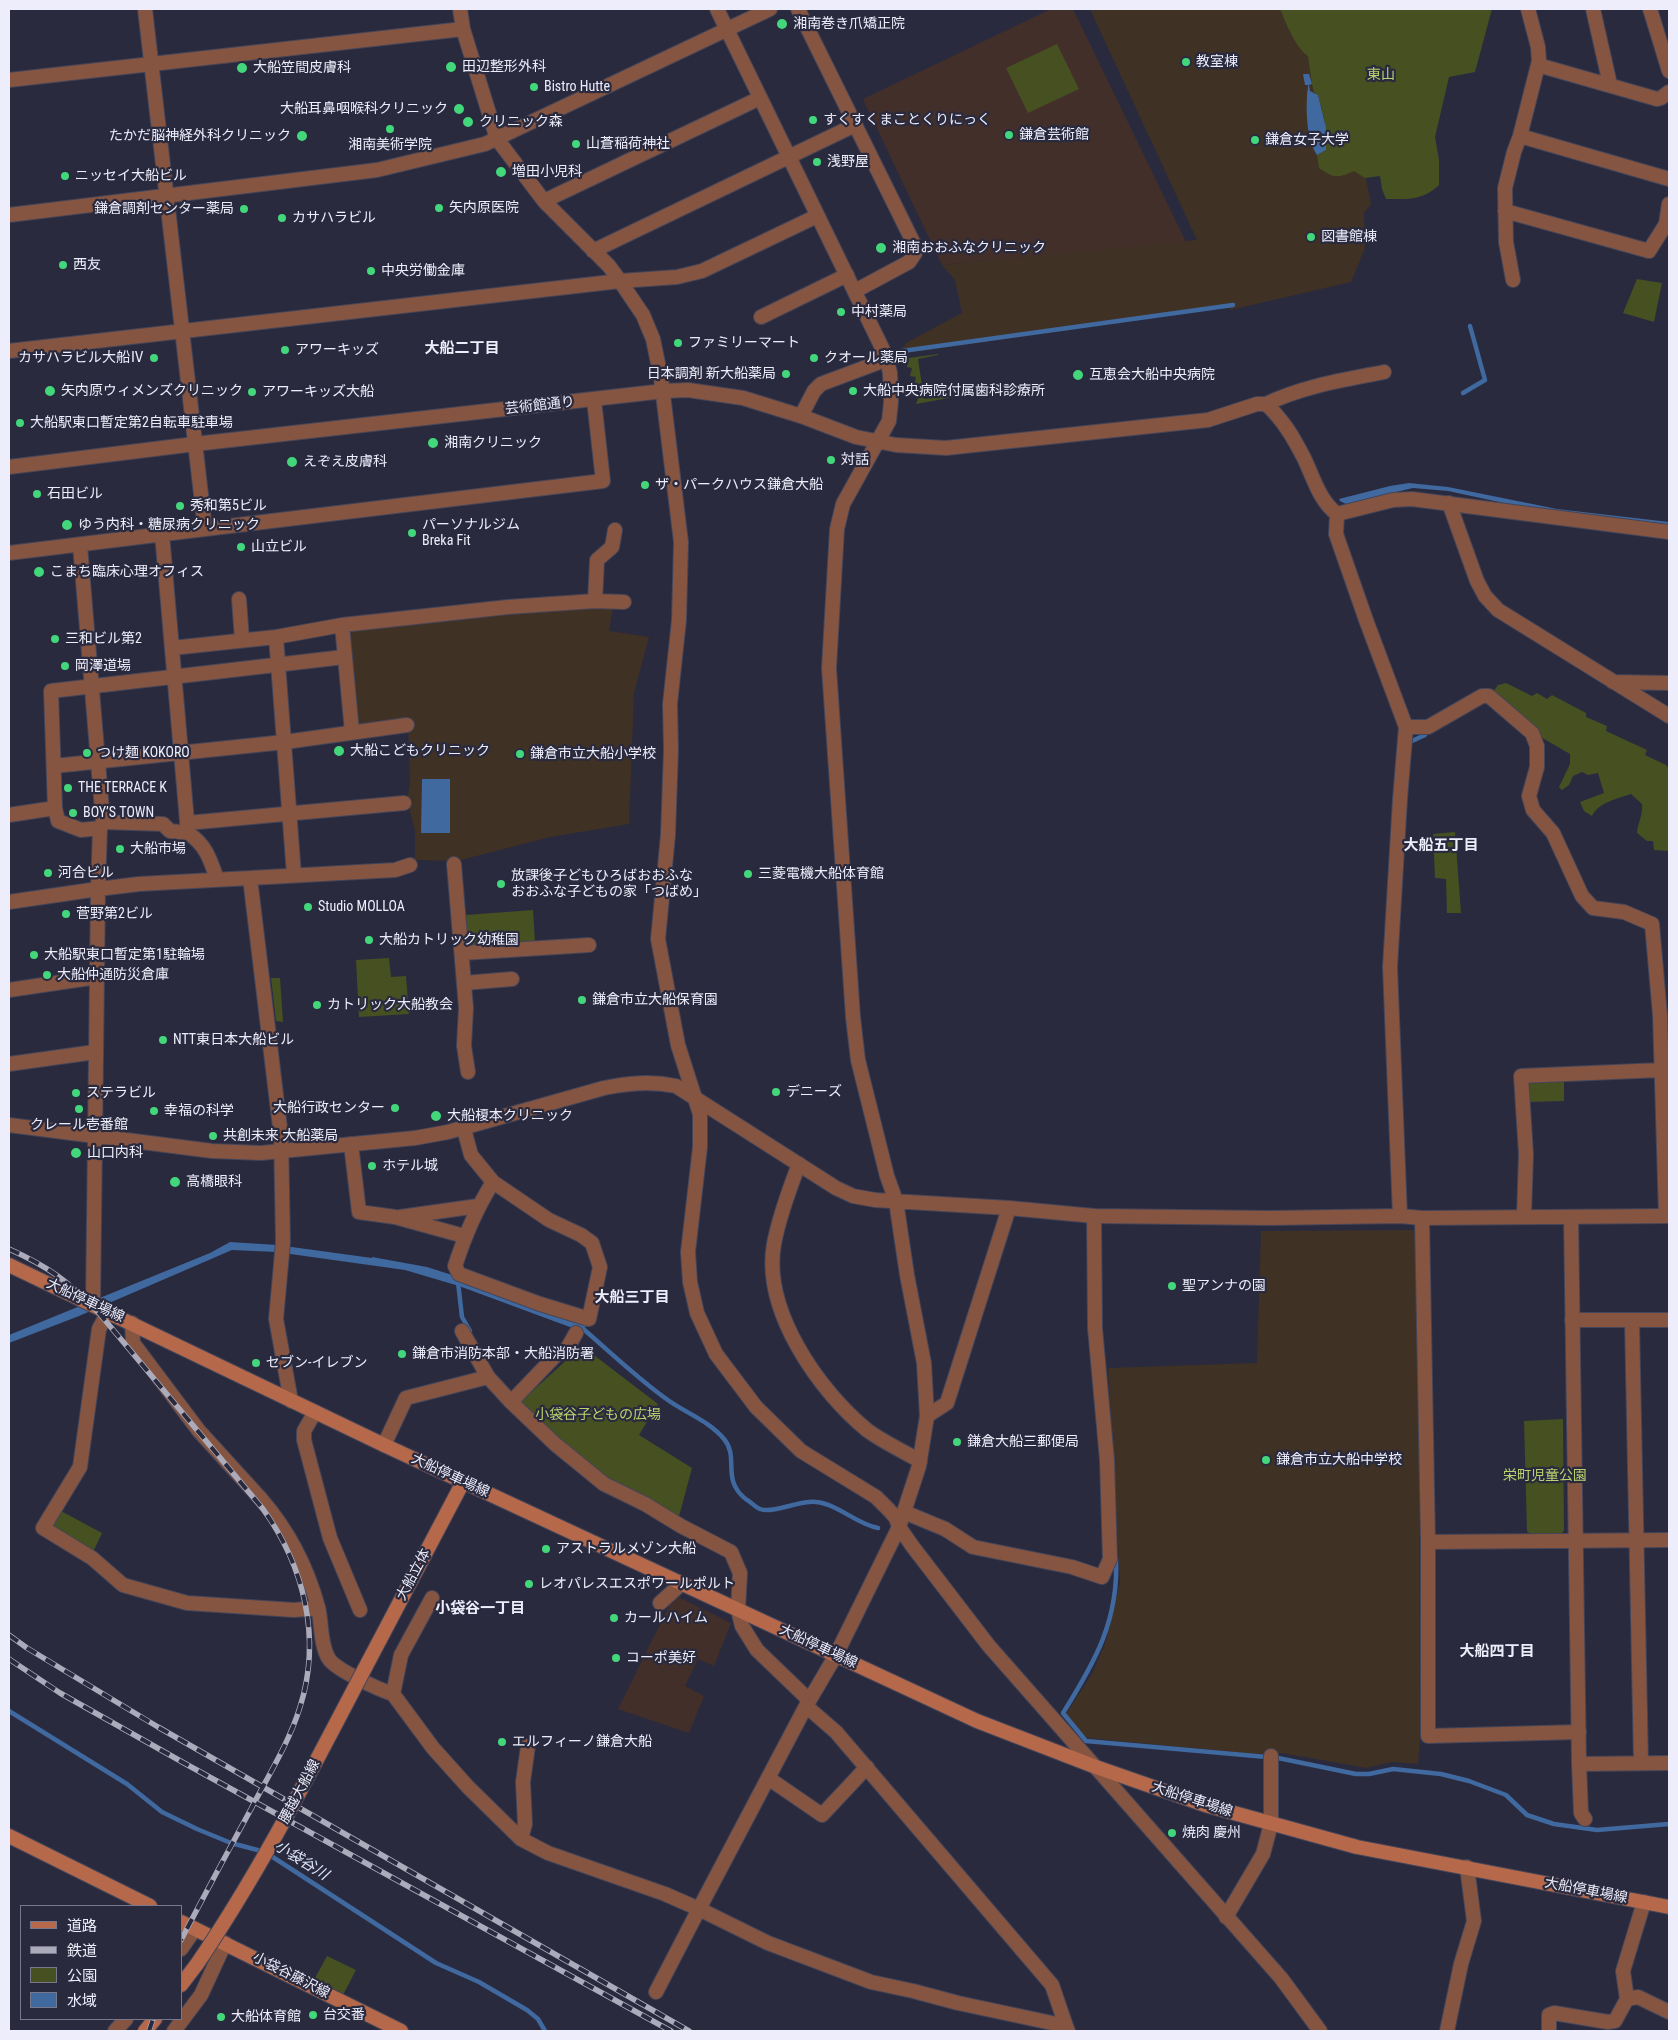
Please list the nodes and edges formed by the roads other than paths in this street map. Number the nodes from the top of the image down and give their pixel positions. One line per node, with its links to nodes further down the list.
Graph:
1 (145, 9): 11 (street)
2 (460, 9): 9 (street)
3 (717, 9): 10 (street)
4 (770, 9): 10 (street)
5 (798, 9): 18 (street)
6 (1528, 9): 12 (street)
7 (1593, 9): 15 (street)
8 (1650, 9): 13 (street)
9 (463, 29): 11 (street); 20 (street)
10 (727, 29): 17 (street); 20 (street)
11 (151, 63): 14 (street); 23 (street)
12 (1538, 65): 15 (street); 19 (street)
13 (1669, 71)
14 (9, 80)
15 (1608, 85): 16 (street)
16 (1669, 92)
17 (760, 98): 21 (street); 24 (street)
18 (855, 125): 21 (street); 33 (street)
19 (1520, 136): 22 (street); 26 (street)
20 (497, 139): 23 (street); 24 (street)
21 (788, 157): 28 (street); 29 (street)
22 (1669, 179)
23 (167, 196): 27 (street); 35 (street)
24 (544, 201): 29 (street)
25 (1669, 204): 26 (street)
26 (1505, 211): 31 (street)
27 (9, 215)
28 (817, 216): 30 (street); 32 (street)
29 (593, 251): 32 (street)
30 (846, 275): 33 (street); 34 (street)
31 (1513, 280)
32 (620, 281): 35 (street); 39 (street)
33 (855, 291): 37 (street)
34 (761, 317)
35 (182, 330): 36 (street); 44 (street)
36 (9, 350)
37 (886, 356): 42 (street); 43 (street)
38 (1384, 372): 41 (street, 芸術館通り)
39 (664, 391): 40 (street, 芸術館通り); 42 (street, 芸術館通り); 98 (street)
40 (594, 400): 44 (street, 芸術館通り); 48 (street)
41 (1266, 404): 43 (street, 芸術館通り); 47 (street)
42 (801, 416): 43 (street, 芸術館通り)
43 (879, 442): 106 (street)
44 (195, 444): 45 (street, 芸術館通り); 48 (street)
45 (9, 466)
46 (1449, 503): 47 (street); 50 (street); 64 (street)
47 (1338, 514): 69 (street)
48 (205, 529): 51 (street)
49 (615, 530): 55 (street)
50 (1669, 532)
51 (162, 534): 52 (street); 60 (street)
52 (80, 545): 53 (street); 66 (street)
53 (9, 553)
54 (239, 599): 59 (street)
55 (595, 601): 56 (street); 57 (street)
56 (624, 602)
57 (342, 625): 58 (street); 61 (street)
58 (276, 637): 59 (street); 62 (street)
59 (242, 640): 60 (street)
60 (172, 648): 63 (street)
61 (344, 657): 62 (street); 70 (street)
62 (278, 665): 63 (street); 71 (street)
63 (174, 677): 66 (street); 72 (street)
64 (1613, 682): 65 (street); 67 (street)
65 (1669, 683)
66 (93, 687): 73 (street); 74 (street)
67 (1669, 716)
68 (407, 725): 70 (street)
69 (1406, 727): 96 (street); 110 (street)
70 (352, 732): 71 (street)
71 (285, 742): 72 (street); 77 (street)
72 (182, 754): 73 (street); 80 (street)
73 (98, 762): 74 (street); 79 (street)
74 (54, 766): 76 (street)
75 (404, 804): 77 (street)
76 (56, 808): 78 (street); 79 (street)
77 (290, 814): 80 (street); 83 (street)
78 (9, 815)
79 (102, 825): 80 (street); 86 (street)
80 (188, 828): 85 (street)
81 (454, 864): 89 (street)
82 (410, 865): 83 (street)
83 (294, 875): 84 (street)
84 (250, 878): 85 (street); 103 (street)
85 (217, 879): 86 (street)
86 (98, 889): 87 (street); 90 (street)
87 (9, 902)
88 (589, 945): 89 (street)
89 (462, 953): 92 (street)
90 (97, 978): 93 (street); 94 (street)
91 (512, 979): 92 (street)
92 (464, 983): 97 (street)
93 (9, 990)
94 (95, 1052): 95 (street); 101 (street)
95 (9, 1064)
96 (1661, 1070): 111 (street); 112 (street)
97 (468, 1072)
98 (694, 1096): 100 (street); 104 (street); 134 (street)
99 (9, 1125): 101 (street)
100 (464, 1129): 102 (street); 105 (street)
101 (94, 1136): 103 (street); 118 (street)
102 (350, 1144): 103 (street); 113 (street)
103 (281, 1152): 126 (street)
104 (799, 1164): 106 (street); 131 (street)
105 (494, 1182): 107 (street); 116 (street)
106 (896, 1201): 108 (street); 129 (street)
107 (478, 1206): 113 (street); 116 (street)
108 (1010, 1208): 109 (street); 129 (street)
109 (1094, 1216): 110 (street); 133 (street)
110 (1400, 1216): 115 (street)
111 (1524, 1216): 114 (street); 115 (street)
112 (1668, 1216): 114 (street)
113 (395, 1217): 116 (street)
114 (1571, 1217): 119 (street)
115 (1422, 1218): 138 (street)
116 (464, 1236)
117 (9, 1264): 118 (main road, 大船停車場線)
118 (95, 1305): 122 (main road, 大船停車場線); 142 (street)
119 (1572, 1320): 121 (street); 137 (street)
120 (1669, 1320): 121 (street)
121 (1632, 1321): 135 (street)
122 (132, 1323): 126 (main road, 大船停車場線); 142 (street)
123 (462, 1331): 125 (street)
124 (576, 1333): 127 (street)
125 (488, 1377): 127 (street); 130 (street)
126 (291, 1400): 128 (main road, 大船停車場線)
127 (511, 1402): 144 (street)
128 (315, 1412): 130 (main road, 大船停車場線); 143 (street)
129 (927, 1416): 131 (street)
130 (384, 1445): 132 (main road, 大船停車場線)
131 (920, 1461): 133 (street)
132 (463, 1482): 139 (main road, 大船停車場線); 146 (main road, 大船立体)
133 (904, 1512): 134 (street)
134 (899, 1527): 145 (street); 156 (street)
135 (1636, 1540): 136 (street); 137 (street); 152 (street)
136 (1669, 1540)
137 (1576, 1541): 138 (street); 149 (street)
138 (1428, 1542): 149 (street)
139 (681, 1584): 141 (street); 144 (main road, 大船停車場線)
140 (432, 1598): 147 (street)
141 (660, 1603)
142 (318, 1608): 147 (street)
143 (360, 1610)
144 (738, 1610): 145 (main road, 大船停車場線); 148 (street)
145 (836, 1655): 148 (street); 156 (main road, 大船停車場線)
146 (365, 1668): 172 (main road, 腰越大船線, bridge)
147 (393, 1694): 161 (street)
148 (807, 1703): 155 (street); 157 (street)
149 (1579, 1732): 154 (street)
150 (528, 1746): 161 (street)
151 (1270, 1756): 159 (street)
152 (1640, 1763): 153 (street); 154 (street)
153 (1669, 1763)
154 (1579, 1764): 158 (street)
155 (867, 1767): 157 (street); 178 (street)
156 (1096, 1768): 159 (main road, 大船停車場線); 167 (street)
157 (768, 1778): 166 (street)
158 (1585, 1819)
159 (1271, 1824): 162 (main road, 大船停車場線); 167 (street)
160 (9, 1836): 164 (main road)
161 (521, 1839): 166 (street)
162 (1467, 1868): 163 (main road, 大船停車場線); 184 (street)
163 (1644, 1902): 165 (main road, 大船停車場線); 174 (street)
164 (148, 1905)
165 (1669, 1907)
166 (699, 1909): 173 (street); 178 (street)
167 (1226, 1917): 183 (street)
168 (182, 1922): 169 (main road, 小袋谷藤沢線)
169 (195, 1929): 170 (main road, 小袋谷藤沢線); 171 (street)
170 (225, 1943): 181 (street); 182 (main road, 小袋谷藤沢線)
171 (182, 1948)
172 (182, 1984)
173 (656, 1992)
174 (1627, 1999): 175 (street); 185 (street)
175 (1669, 2012)
176 (125, 2020): 179 (street)
177 (154, 2020): 180 (main road)
178 (1067, 2029)
179 (115, 2031)
180 (145, 2031)
181 (174, 2031)
182 (401, 2031)
183 (1320, 2031)
184 (1447, 2031)
185 (1549, 2031)

